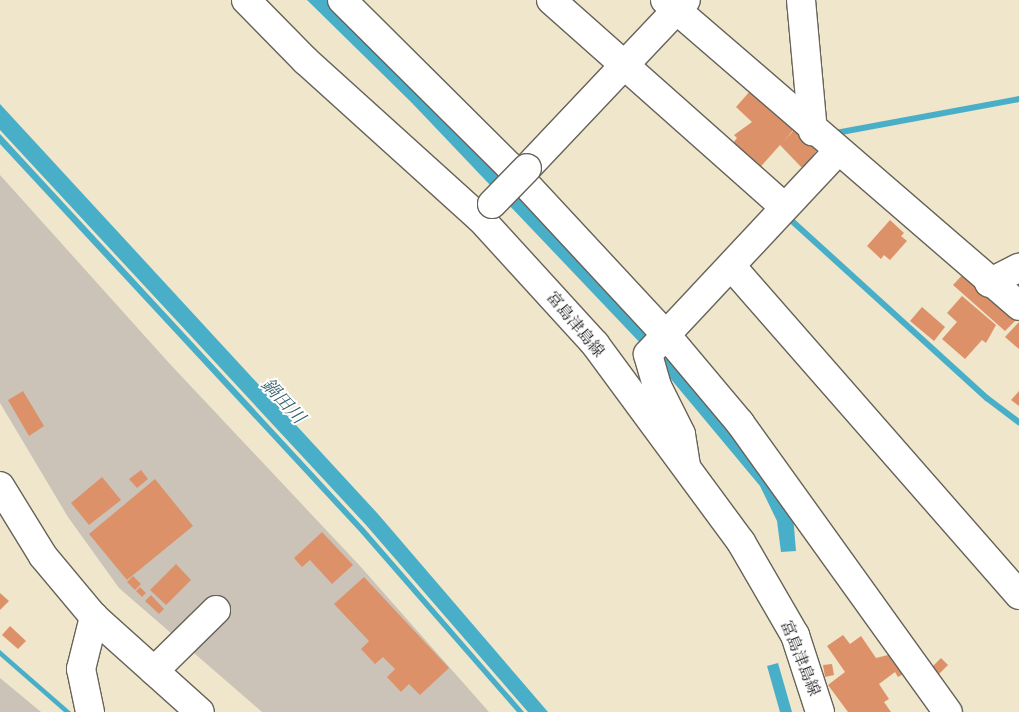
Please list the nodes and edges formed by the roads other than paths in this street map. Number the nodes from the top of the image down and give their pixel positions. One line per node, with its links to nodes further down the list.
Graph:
1 (246, 0): 10 (street, 富島津島線)
2 (342, 0): 15 (street)
3 (551, 0): 6 (street)
4 (801, 0): 7 (street)
5 (676, 4): 6 (street); 7 (street)
6 (624, 67): 9 (street); 10 (street, bridge)
7 (813, 131): 8 (street)
8 (837, 152): 9 (street); 13 (street)
9 (783, 206): 11 (street)
10 (486, 211): 16 (street, 富島津島線)
11 (732, 267): 15 (street); 18 (street)
12 (1019, 268): 13 (street)
13 (989, 283): 14 (street)
14 (1019, 306)
15 (659, 344): 16 (street); 25 (street)
16 (686, 466): 24 (street, 富島津島線)
17 (0, 486): 20 (street)
18 (1019, 595)
19 (216, 610): 21 (street)
20 (94, 617): 21 (street); 22 (street)
21 (154, 671): 23 (street)
22 (90, 712)
23 (200, 712)
24 (820, 712)
25 (948, 712)

